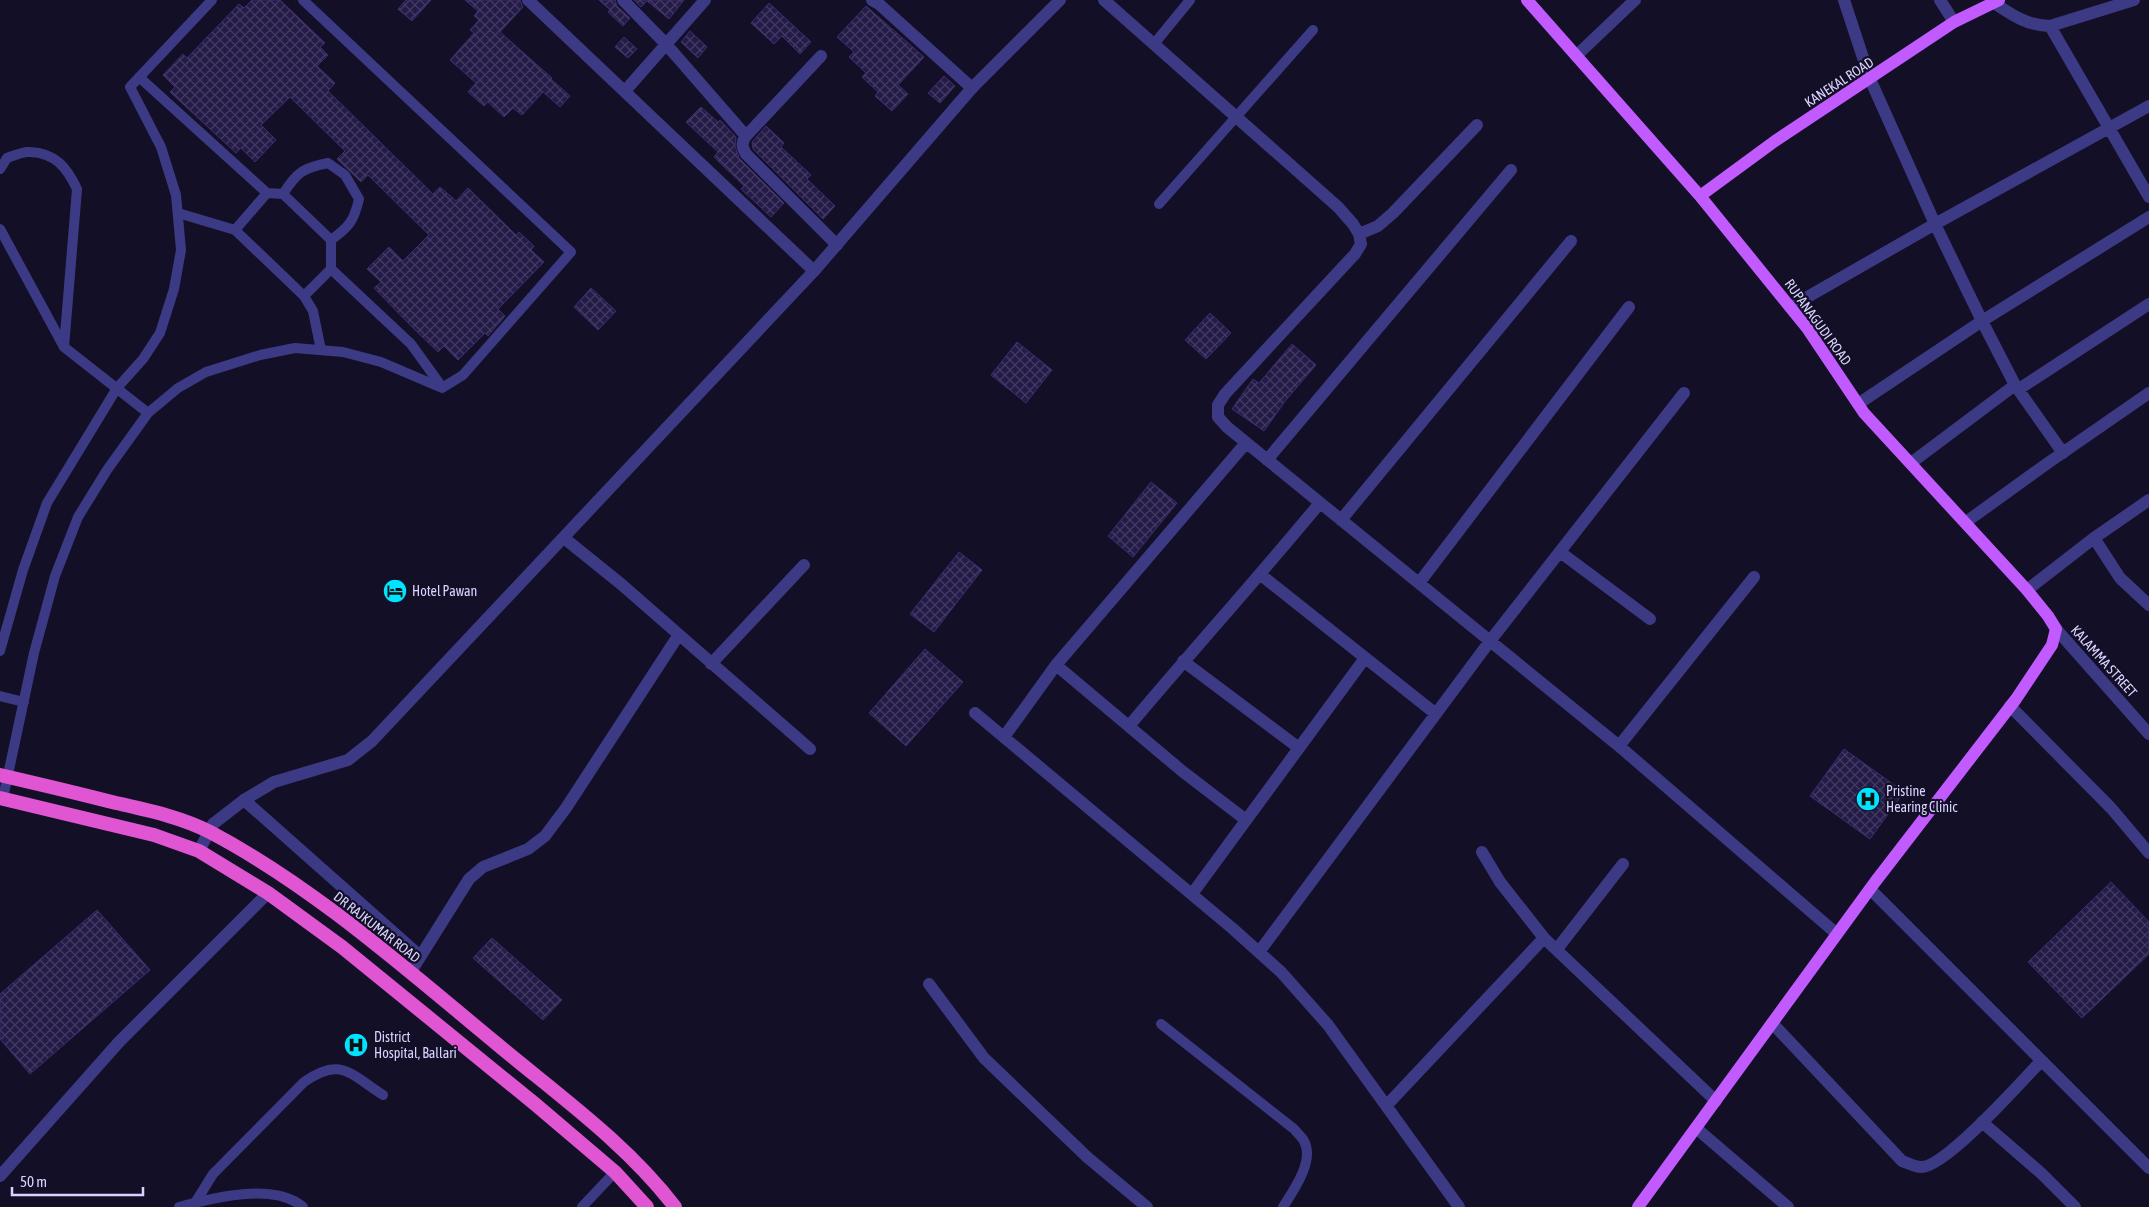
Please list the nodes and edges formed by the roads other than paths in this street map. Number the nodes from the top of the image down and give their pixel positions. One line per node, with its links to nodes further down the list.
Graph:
1 (212, 0): 23 (lane)
2 (303, 0): 59 (lane)
3 (623, 0): 19 (street)
4 (705, 0): 19 (street)
5 (872, 0): 25 (street)
6 (1060, 0): 25 (street)
7 (1104, 0): 20 (street)
8 (1190, 0): 20 (lane)
9 (1527, 0): 22 (main road, RUPANAGUDI ROAD)
10 (1635, 0): 22 (street)
11 (1844, 0): 24 (street)
12 (1940, 0): 16 (street)
13 (2134, 0): 17 (street)
14 (533, 2): 26 (street)
15 (1997, 2): 16 (main road, KANEKAL ROAD); 17 (street)
16 (1954, 22): 24 (main road, KANEKAL ROAD)
17 (2050, 26): 30 (street)
18 (1313, 30): 28 (lane)
19 (665, 43): 26 (street); 31 (street)
20 (1154, 44): 28 (street)
21 (822, 56): 31 (street)
22 (1576, 56): 36 (main road, RUPANAGUDI ROAD)
23 (139, 77): 34 (lane); 39 (lane)
24 (1870, 80): 36 (main road, KANEKAL ROAD); 41 (street)
25 (972, 88): 47 (street)
26 (625, 91): 49 (street)
27 (2149, 106): 30 (street)
28 (1236, 118): 38 (lane); 44 (street)
29 (1477, 125): 44 (street)
30 (2110, 128): 37 (street); 41 (street)
31 (746, 136): 47 (street)
32 (0, 169): 55 (lane)
33 (1511, 170): 66 (street)
34 (267, 193): 35 (lane); 43 (lane)
35 (283, 194): 45 (lane); 45 (lane)
36 (1700, 196): 53 (main road, RUPANAGUDI ROAD)
37 (2149, 197)
38 (1159, 204)
39 (178, 213): 43 (lane); 58 (lane)
40 (2149, 217): 54 (street)
41 (1935, 224): 53 (street); 54 (street)
42 (0, 228): 55 (lane)
43 (235, 230): 50 (lane)
44 (1359, 234): 64 (street)
45 (331, 240): 48 (lane)
46 (1571, 241): 70 (street)
47 (837, 245): 49 (street)
48 (331, 269): 50 (lane); 59 (lane)
49 (814, 271): 72 (street)
50 (304, 296): 56 (lane)
51 (2149, 304): 57 (street)
52 (1629, 307): 78 (street)
53 (1790, 307): 62 (main road, RUPANAGUDI ROAD)
54 (1982, 321): 57 (street); 62 (street)
55 (64, 347): 58 (lane)
56 (321, 350): 59 (lane); 63 (lane)
57 (2017, 387): 65 (street); 67 (street)
58 (117, 388): 63 (lane); 85 (lane)
59 (442, 388)
60 (1684, 393): 74 (street)
61 (2149, 393): 65 (street)
62 (1858, 404): 67 (main road, RUPANAGUDI ROAD)
63 (148, 413): 91 (lane)
64 (1246, 443): 66 (street); 89 (street)
65 (2063, 453): 71 (street)
66 (1267, 460): 69 (street)
67 (1911, 463): 71 (main road, RUPANAGUDI ROAD)
68 (2149, 500): 73 (street)
69 (1319, 504): 70 (street); 76 (street)
70 (1341, 520): 78 (street)
71 (1966, 522): 79 (main road, RUPANAGUDI ROAD)
72 (564, 538): 83 (street); 103 (street)
73 (2094, 538): 79 (street); 80 (street)
74 (1560, 552): 81 (street); 84 (street)
75 (804, 565): 88 (street)
76 (1261, 575): 86 (street); 87 (street)
77 (1754, 577): 98 (street)
78 (1419, 583): 84 (street)
79 (2027, 590): 82 (main road, RUPANAGUDI ROAD)
80 (2149, 605)
81 (1650, 619)
82 (2056, 629): 92 (main road); 96 (street, KALAMMA STREET)
83 (678, 636): 88 (street); 117 (street)
84 (1490, 641): 94 (street); 98 (street)
85 (0, 651)
86 (1366, 658): 94 (street); 99 (street)
87 (1183, 661): 95 (street); 99 (street)
88 (711, 664): 100 (street)
89 (1056, 665): 95 (street); 97 (street)
90 (0, 696): 91 (lane)
91 (24, 702): 101 (lane)
92 (2013, 702): 108 (street); 110 (main road)
93 (975, 713): 97 (street)
94 (1436, 714): 116 (street)
95 (1129, 726): 104 (street)
96 (2149, 734)
97 (1004, 737): 112 (street)
98 (1619, 746): 113 (street)
99 (1299, 748): 104 (street)
100 (810, 749)
101 (4, 776): 102 (lane); 105 (highway, DR RAJKUMAR ROAD)
102 (2, 798): 106 (highway)
103 (244, 800): 105 (street); 117 (street)
104 (1246, 820): 112 (street)
105 (209, 831): 106 (street); 118 (highway, DR RAJKUMAR ROAD)
106 (199, 851): 111 (highway)
107 (1482, 852): 114 (street)
108 (2149, 853)
109 (1622, 864): 115 (street)
110 (1870, 889): 113 (main road); 122 (street)
111 (268, 893): 129 (highway); 130 (street)
112 (1192, 894): 116 (street)
113 (1837, 934): 120 (main road)
114 (1544, 938): 115 (street); 125 (street)
115 (1557, 949): 124 (street)
116 (1259, 952): 125 (street)
117 (419, 955): 118 (street)
118 (410, 972): 136 (highway, DR RAJKUMAR ROAD)
119 (929, 984): 137 (street)
120 (1772, 1023): 124 (main road); 126 (street)
121 (1161, 1024): 138 (lane)
122 (2041, 1061): 126 (street); 128 (street)
123 (383, 1095): 131 (lane)
124 (1716, 1100): 127 (main road)
125 (1387, 1105): 139 (street)
126 (1982, 1122): 142 (street)
127 (1696, 1128): 140 (main road); 141 (street)
128 (2149, 1168)
129 (615, 1172): 132 (highway); 135 (lane)
130 (0, 1176)
131 (195, 1203): 133 (lane); 134 (lane)
132 (641, 1205)
133 (179, 1207)
134 (303, 1207)
135 (582, 1207)
136 (675, 1207)
137 (1147, 1207)
138 (1283, 1207)
139 (1459, 1207)
140 (1638, 1207)
141 (1788, 1207)
142 (2075, 1207)

